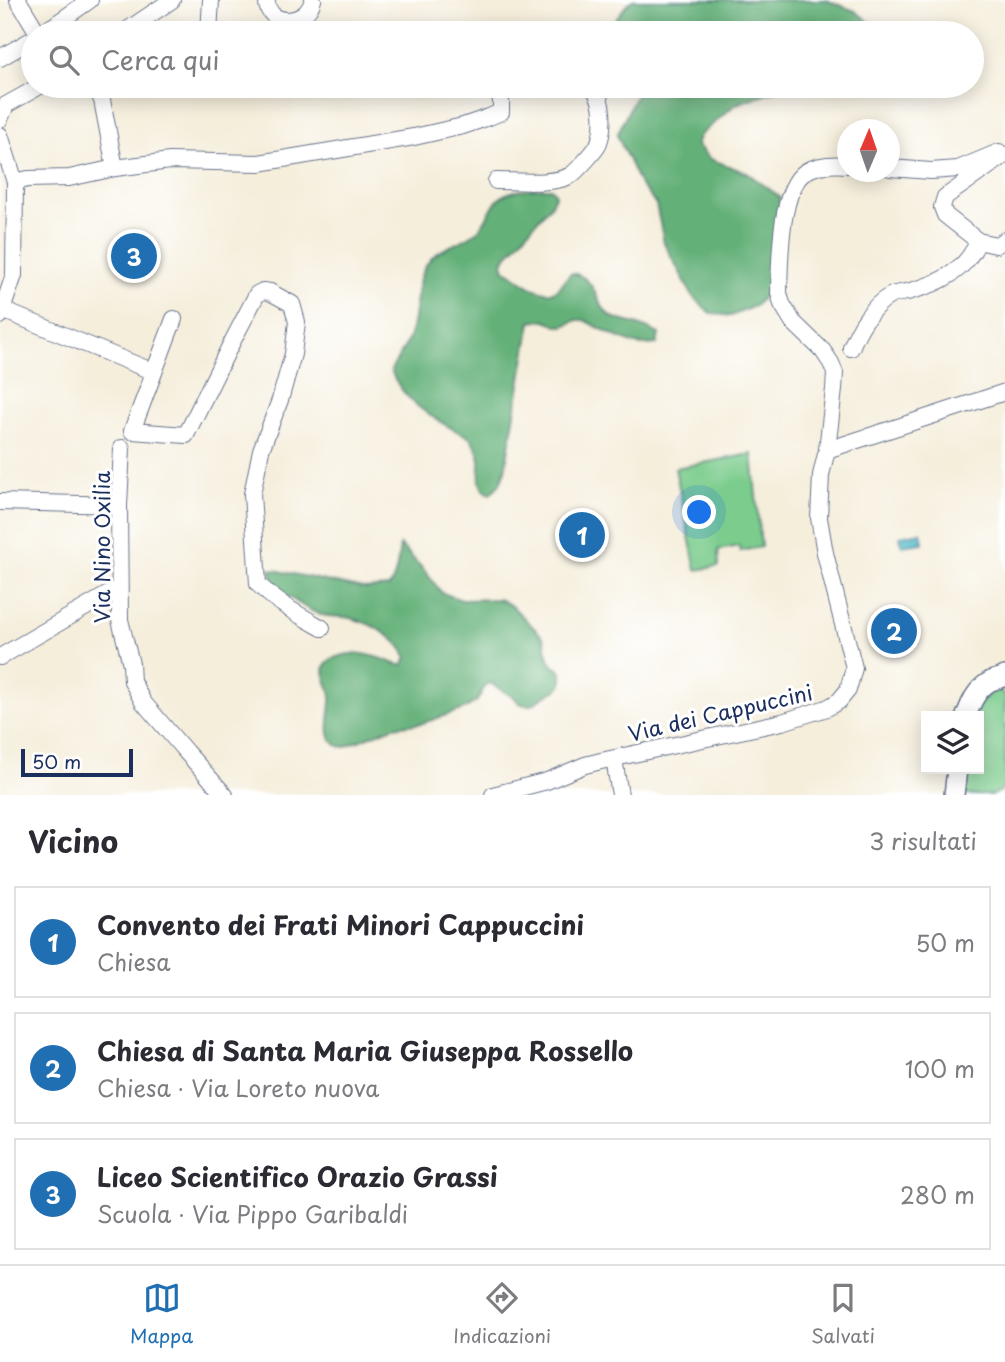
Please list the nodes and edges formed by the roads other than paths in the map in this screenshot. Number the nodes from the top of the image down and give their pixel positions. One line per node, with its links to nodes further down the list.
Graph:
1 (18, 0): 7 (street)
2 (90, 0): 8 (street)
3 (172, 0): 9 (street)
4 (211, 0): 10 (street)
5 (267, 0): 6 (street)
6 (313, 0)
7 (32, 21)
8 (58, 21)
9 (141, 21)
10 (210, 21)
11 (21, 46): 12 (street)
12 (0, 58)
13 (21, 97): 17 (street)
14 (101, 98): 21 (street)
15 (501, 98): 21 (street)
16 (599, 98): 23 (street)
17 (0, 119)
18 (0, 135): 24 (street)
19 (1005, 153): 22 (street); 26 (street)
20 (837, 164): 33 (street)
21 (115, 168): 24 (street)
22 (900, 169)
23 (496, 181)
24 (15, 182): 27 (street)
25 (1005, 240): 26 (street)
26 (978, 241): 29 (street)
27 (1, 312): 30 (street)
28 (174, 320): 30 (street)
29 (851, 348)
30 (153, 372): 37 (street)
31 (1005, 392): 33 (street)
32 (122, 448): 35 (street, Via Nino Oxilia)
33 (827, 450): 41 (street, Via dei Cappuccini)
34 (0, 502): 35 (street)
35 (119, 505): 36 (street, Via Nino Oxilia)
36 (119, 588): 38 (street); 43 (street, Via Nino Oxilia)
37 (322, 628)
38 (0, 657)
39 (1004, 680): 40 (street)
40 (968, 711)
41 (614, 760): 44 (street, Via dei Cappuccini); 45 (street)
42 (956, 774): 46 (street)
43 (225, 795)
44 (493, 795)
45 (620, 795)
46 (954, 795)

